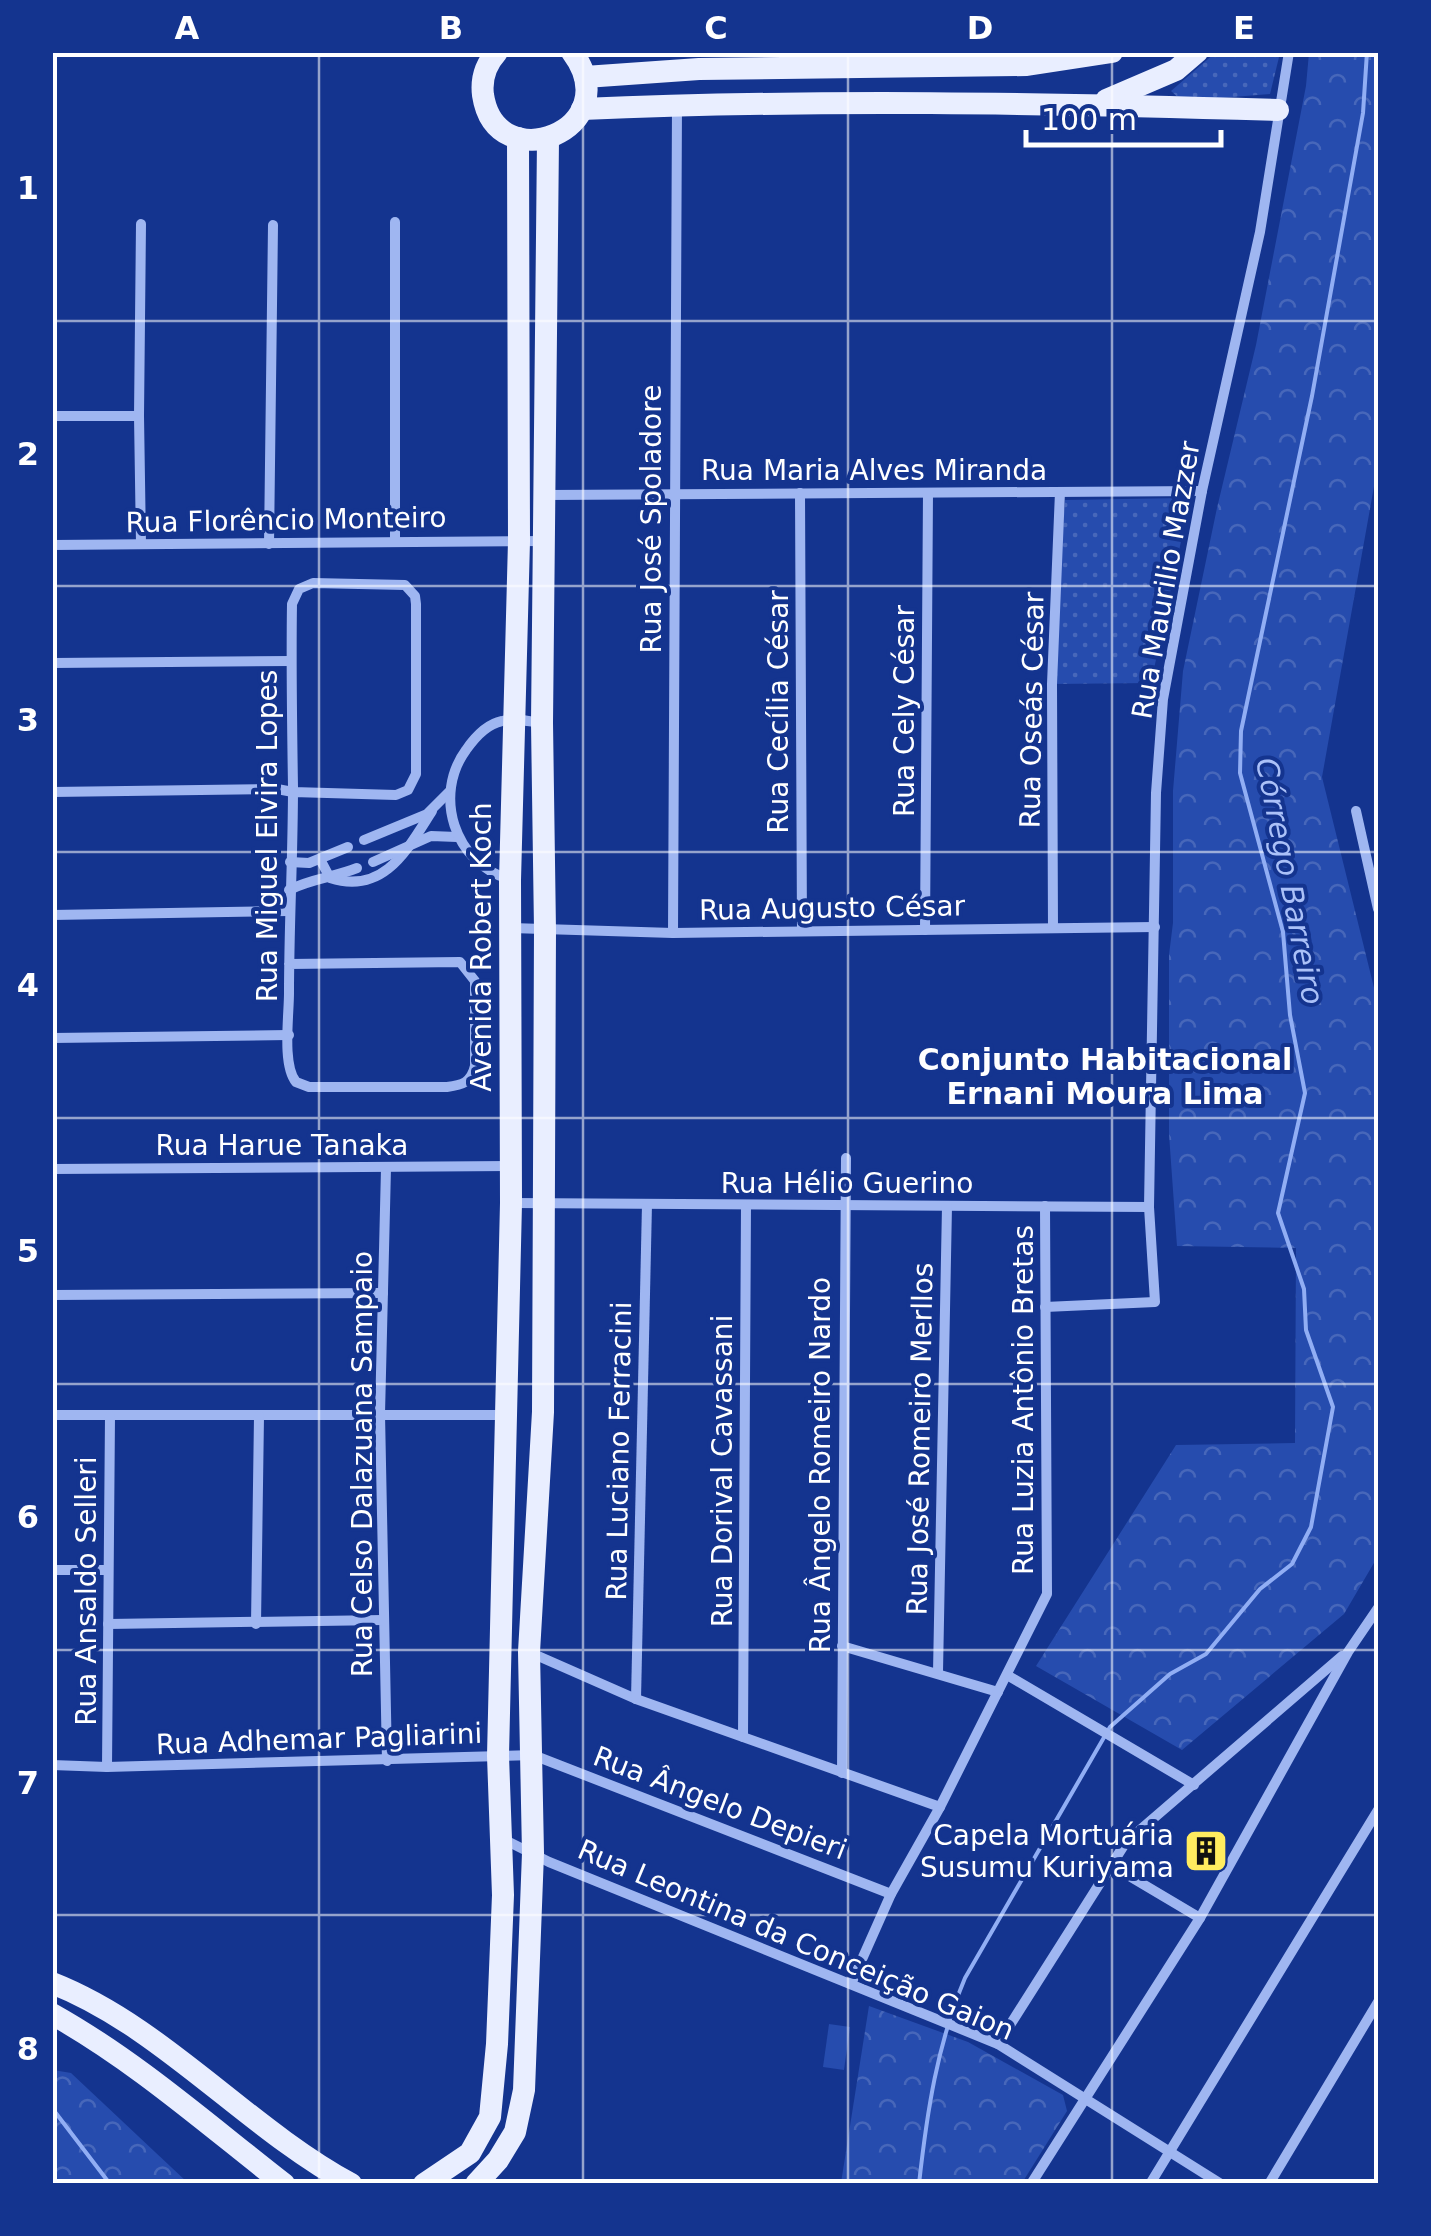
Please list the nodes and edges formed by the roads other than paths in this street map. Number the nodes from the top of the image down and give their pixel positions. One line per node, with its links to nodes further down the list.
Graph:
1 (497, 52): 14 (main road)
2 (572, 52): 8 (main road)
3 (1112, 52): 7 (main road)
4 (1197, 52): 9 (main road)
5 (1289, 52): 13 (street, Rua Maurilio Mazzer)
6 (699, 61): 7 (main road); 8 (main road)
7 (778, 68): 11 (main road)
8 (585, 77): 12 (main road)
9 (1098, 104): 11 (main road); 13 (main road)
10 (677, 105): 11 (main road); 12 (main road); 25 (street, Rua José Spoladore)
11 (755, 105)
12 (582, 108): 15 (main road)
13 (1278, 110): 21 (street, Rua Maurilio Mazzer)
14 (518, 138): 15 (main road); 27 (main road, Avenida Robert Koch)
15 (548, 139): 26 (main road)
16 (396, 222): 29 (street)
17 (141, 224): 20 (street)
18 (273, 226): 31 (street)
19 (52, 416): 20 (street)
20 (138, 416): 30 (street)
21 (1202, 491): 22 (street, Rua Maria Alves Miranda); 58 (street, Rua Maurilio Mazzer)
22 (1060, 492): 24 (street, Rua Maria Alves Miranda); 57 (street, Rua Oseás César)
23 (800, 493): 24 (street, Rua Maria Alves Miranda); 25 (street, Rua Maria Alves Miranda); 61 (street, Rua Cecília César)
24 (928, 493): 60 (street, Rua Cely César)
25 (673, 494): 26 (street, Rua Maria Alves Miranda); 62 (street, Rua José Spoladore)
26 (546, 495): 28 (main road)
27 (520, 540): 28 (street, Rua Florêncio Monteiro); 29 (street, Rua Florêncio Monteiro); 35 (main road, Avenida Robert Koch)
28 (546, 541): 36 (main road)
29 (395, 542): 31 (street, Rua Florêncio Monteiro)
30 (141, 544): 31 (street, Rua Florêncio Monteiro); 32 (street, Rua Florêncio Monteiro)
31 (270, 544)
32 (52, 545)
33 (291, 661): 34 (street); 39 (street, Rua Miguel Elvira Lopes); 39 (street, Rua Miguel Elvira Lopes)
34 (52, 663)
35 (513, 720): 36 (street); 37 (street); 51 (main road, Avenida Robert Koch)
36 (542, 723): 59 (main road)
37 (450, 791): 40 (street); 42 (street)
38 (52, 792): 39 (street)
39 (292, 792): 47 (street, Rua Miguel Elvira Lopes)
40 (432, 811): 43 (street); 44 (street)
41 (1356, 812): 53 (street)
42 (458, 837): 44 (street); 51 (street)
43 (364, 840)
44 (410, 846): 48 (street); 50 (street)
45 (348, 847): 46 (street)
46 (320, 859): 47 (street); 50 (street)
47 (290, 862): 52 (street, Rua Miguel Elvira Lopes)
48 (373, 862)
49 (357, 868): 50 (street)
50 (330, 878): 52 (street)
51 (510, 880): 56 (main road, Avenida Robert Koch)
52 (290, 890): 54 (street, Rua Miguel Elvira Lopes)
53 (1378, 909)
54 (289, 911): 55 (street); 63 (street, Rua Miguel Elvira Lopes)
55 (52, 915)
56 (510, 928): 59 (street, Rua Augusto César); 67 (main road, Avenida Robert Koch)
57 (1053, 928): 58 (street, Rua Augusto César); 60 (street, Rua Augusto César)
58 (1155, 928): 77 (street, Rua Maurilio Mazzer)
59 (545, 930): 62 (street, Rua Augusto César); 71 (main road)
60 (925, 930): 61 (street, Rua Augusto César)
61 (802, 931): 62 (street, Rua Augusto César)
62 (673, 933)
63 (289, 964): 64 (street, Rua Miguel Elvira Lopes); 64 (street, Rua Miguel Elvira Lopes)
64 (288, 1035): 65 (street)
65 (52, 1038)
66 (846, 1158): 74 (street, Rua Ângelo Romeiro Nardo)
67 (511, 1166): 68 (street, Rua Harue Tanaka); 70 (main road, Avenida Robert Koch)
68 (386, 1168): 69 (street, Rua Harue Tanaka); 78 (street, Rua Celso Dalazuana Sampaio)
69 (52, 1169)
70 (511, 1203): 71 (street, Rua Hélio Guerino); 82 (main road, Avenida Robert Koch)
71 (544, 1203): 72 (street, Rua Hélio Guerino); 93 (main road)
72 (647, 1204): 73 (street, Rua Hélio Guerino); 98 (street, Rua Luciano Ferracini)
73 (746, 1205): 74 (street, Rua Hélio Guerino); 99 (street, Rua Dorival Cavassani)
74 (844, 1205): 75 (street, Rua Hélio Guerino); 92 (street, Rua Ângelo Romeiro Nardo)
75 (946, 1206): 76 (street, Rua Hélio Guerino); 95 (street, Rua José Romeiro Merllos)
76 (1044, 1206): 77 (street, Rua Hélio Guerino); 80 (street, Rua Luzia Antônio Bretas)
77 (1149, 1207): 80 (street, Rua Maurilio Mazzer)
78 (383, 1293): 79 (street); 81 (street, Rua Celso Dalazuana Sampaio)
79 (52, 1295)
80 (1045, 1307): 96 (street, Rua Luzia Antônio Bretas)
81 (380, 1414): 82 (street); 85 (street); 89 (street, Rua Celso Dalazuana Sampaio)
82 (506, 1415): 101 (main road, Avenida Robert Koch)
83 (52, 1416): 84 (street)
84 (110, 1416): 85 (street); 87 (street, Rua Ansaldo Selleri)
85 (259, 1416): 91 (street)
86 (52, 1570): 87 (street)
87 (108, 1570): 90 (street, Rua Ansaldo Selleri)
88 (1378, 1608): 94 (street)
89 (383, 1620): 91 (street); 102 (street, Rua Celso Dalazuana Sampaio)
90 (108, 1624): 91 (street); 104 (street, Rua Ansaldo Selleri)
91 (256, 1624)
92 (842, 1646): 95 (street); 105 (street, Rua Ângelo Romeiro Nardo)
93 (529, 1652): 98 (street); 100 (main road)
94 (1348, 1652): 106 (street); 113 (street)
95 (938, 1672): 97 (street)
96 (1006, 1674): 97 (street); 106 (street)
97 (998, 1692): 107 (street)
98 (636, 1699): 99 (street)
99 (743, 1737): 105 (street)
100 (533, 1754): 101 (street, Rua Adhemar Pagliarini); 110 (main road); 112 (street, Rua Ângelo Depieri)
101 (498, 1756): 102 (street, Rua Adhemar Pagliarini); 109 (main road, Avenida Robert Koch)
102 (387, 1760): 104 (street, Rua Adhemar Pagliarini)
103 (52, 1766): 104 (street, Rua Adhemar Pagliarini)
104 (107, 1767)
105 (842, 1772): 107 (street)
106 (1194, 1785): 111 (street)
107 (940, 1808): 112 (street)
108 (1378, 1810): 120 (street)
109 (502, 1838): 110 (street, Rua Leontina da Conceição Gaion); 123 (main road, Avenida Robert Koch)
110 (533, 1853): 115 (street, Rua Leontina da Conceição Gaion); 124 (main road)
111 (1109, 1864): 113 (street); 118 (street)
112 (891, 1894): 115 (street)
113 (1200, 1918): 119 (street)
114 (52, 1983): 122 (main road)
115 (851, 1984): 118 (street, Rua Leontina da Conceição Gaion)
116 (1378, 2002): 128 (street)
117 (52, 2014): 121 (main road)
118 (998, 2044): 119 (street, Rua Leontina da Conceição Gaion)
119 (1086, 2100): 120 (street, Rua Leontina da Conceição Gaion); 125 (street)
120 (1169, 2151): 126 (street); 127 (street, Rua Leontina da Conceição Gaion)
121 (284, 2184)
122 (351, 2184)
123 (424, 2184)
124 (476, 2184)
125 (1031, 2184)
126 (1150, 2184)
127 (1221, 2184)
128 (1268, 2184)

